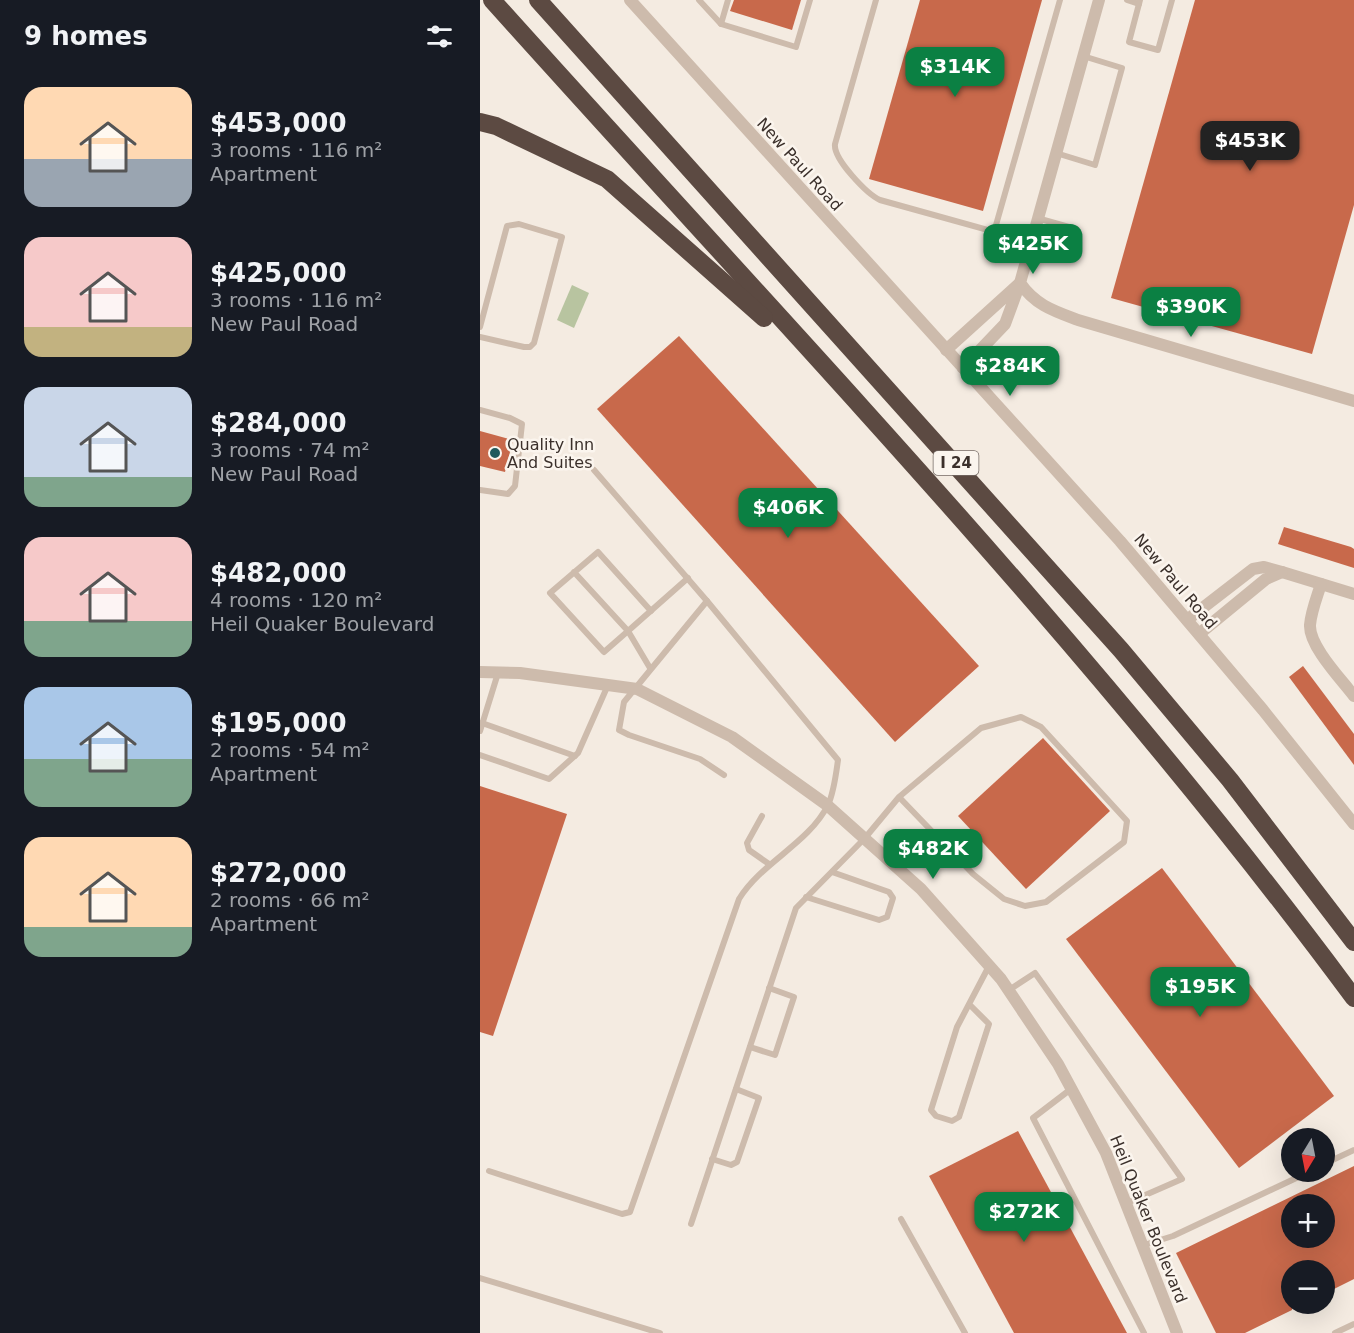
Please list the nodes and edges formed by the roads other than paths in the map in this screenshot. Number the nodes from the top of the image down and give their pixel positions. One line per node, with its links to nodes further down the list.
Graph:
1 (492, 0): 26 (highway, I 24)
2 (538, 0): 62 (highway, I 24)
3 (630, 0): 24 (street, New Paul Road)
4 (699, 0): 13 (lane)
5 (728, 0): 13 (lane)
6 (810, 0): 13 (lane)
7 (876, 0): 19 (lane)
8 (1060, 0): 19 (lane)
9 (1099, 0): 14 (street)
10 (1127, 0): 12 (lane)
11 (1172, 0): 12 (lane)
12 (1140, 2)
13 (721, 24)
14 (1083, 56): 16 (street); 16 (lane)
15 (480, 122): 26 (highway)
16 (1056, 153): 17 (street)
17 (1037, 218): 18 (lane); 20 (street)
18 (1076, 230)
19 (994, 232): 20 (lane)
20 (1030, 242): 21 (street)
21 (1020, 283): 24 (street); 25 (street); 27 (street)
22 (480, 327): 23 (lane)
23 (480, 337)
24 (946, 350): 25 (street, New Paul Road)
25 (963, 368): 40 (street, New Paul Road)
26 (845, 392): 66 (highway, I 24)
27 (1354, 400)
28 (480, 410): 30 (lane)
29 (594, 470): 33 (lane)
30 (480, 490)
31 (574, 572): 39 (lane); 41 (lane); 41 (lane)
32 (1282, 572): 34 (street); 35 (street); 38 (street)
33 (688, 578): 37 (lane); 39 (lane)
34 (1321, 584): 36 (street); 48 (street)
35 (1224, 591): 38 (street); 40 (street)
36 (1354, 594)
37 (707, 601): 43 (lane); 55 (lane)
38 (1235, 604): 42 (street)
39 (651, 611): 41 (lane)
40 (1187, 620): 42 (street, New Paul Road)
41 (628, 631): 43 (lane)
42 (1199, 634): 57 (street, New Paul Road)
43 (650, 668): 47 (lane)
44 (480, 672): 45 (street, Heil Quaker Boulevard)
45 (498, 673): 46 (street, Heil Quaker Boulevard); 49 (lane)
46 (609, 685): 47 (street, Heil Quaker Boulevard); 52 (lane)
47 (638, 689): 53 (lane); 55 (street, Heil Quaker Boulevard)
48 (1354, 696)
49 (482, 723): 50 (lane); 52 (lane)
50 (480, 730)
51 (480, 755): 52 (lane)
52 (575, 756)
53 (724, 775)
54 (899, 797): 54 (lane); 58 (lane)
55 (828, 805): 58 (street, Heil Quaker Boulevard); 59 (lane)
56 (762, 816): 59 (lane)
57 (1354, 824)
58 (866, 838): 60 (lane); 63 (street, Heil Quaker Boulevard)
59 (769, 864): 74 (lane)
60 (832, 872): 61 (lane); 61 (lane)
61 (806, 897): 64 (lane)
62 (1354, 942)
63 (989, 965): 65 (street, Heil Quaker Boulevard); 67 (lane)
64 (769, 988): 68 (lane); 68 (lane)
65 (1009, 990): 70 (street, Heil Quaker Boulevard); 76 (lane)
66 (1354, 998)
67 (970, 1005): 67 (lane)
68 (750, 1047): 69 (lane)
69 (736, 1089): 72 (lane); 72 (lane)
70 (1071, 1089): 76 (street, Heil Quaker Boulevard); 84 (lane)
71 (1354, 1150): 73 (lane)
72 (712, 1159): 78 (lane)
73 (1335, 1159)
74 (489, 1171)
75 (1288, 1182): 79 (lane)
76 (1126, 1203): 79 (street, Heil Quaker Boulevard)
77 (901, 1219): 83 (lane)
78 (691, 1224)
79 (1144, 1245): 85 (street, Heil Quaker Boulevard)
80 (480, 1278): 82 (lane)
81 (1354, 1324): 86 (lane)
82 (660, 1333)
83 (965, 1333)
84 (1144, 1333)
85 (1177, 1333)
86 (1335, 1333)

